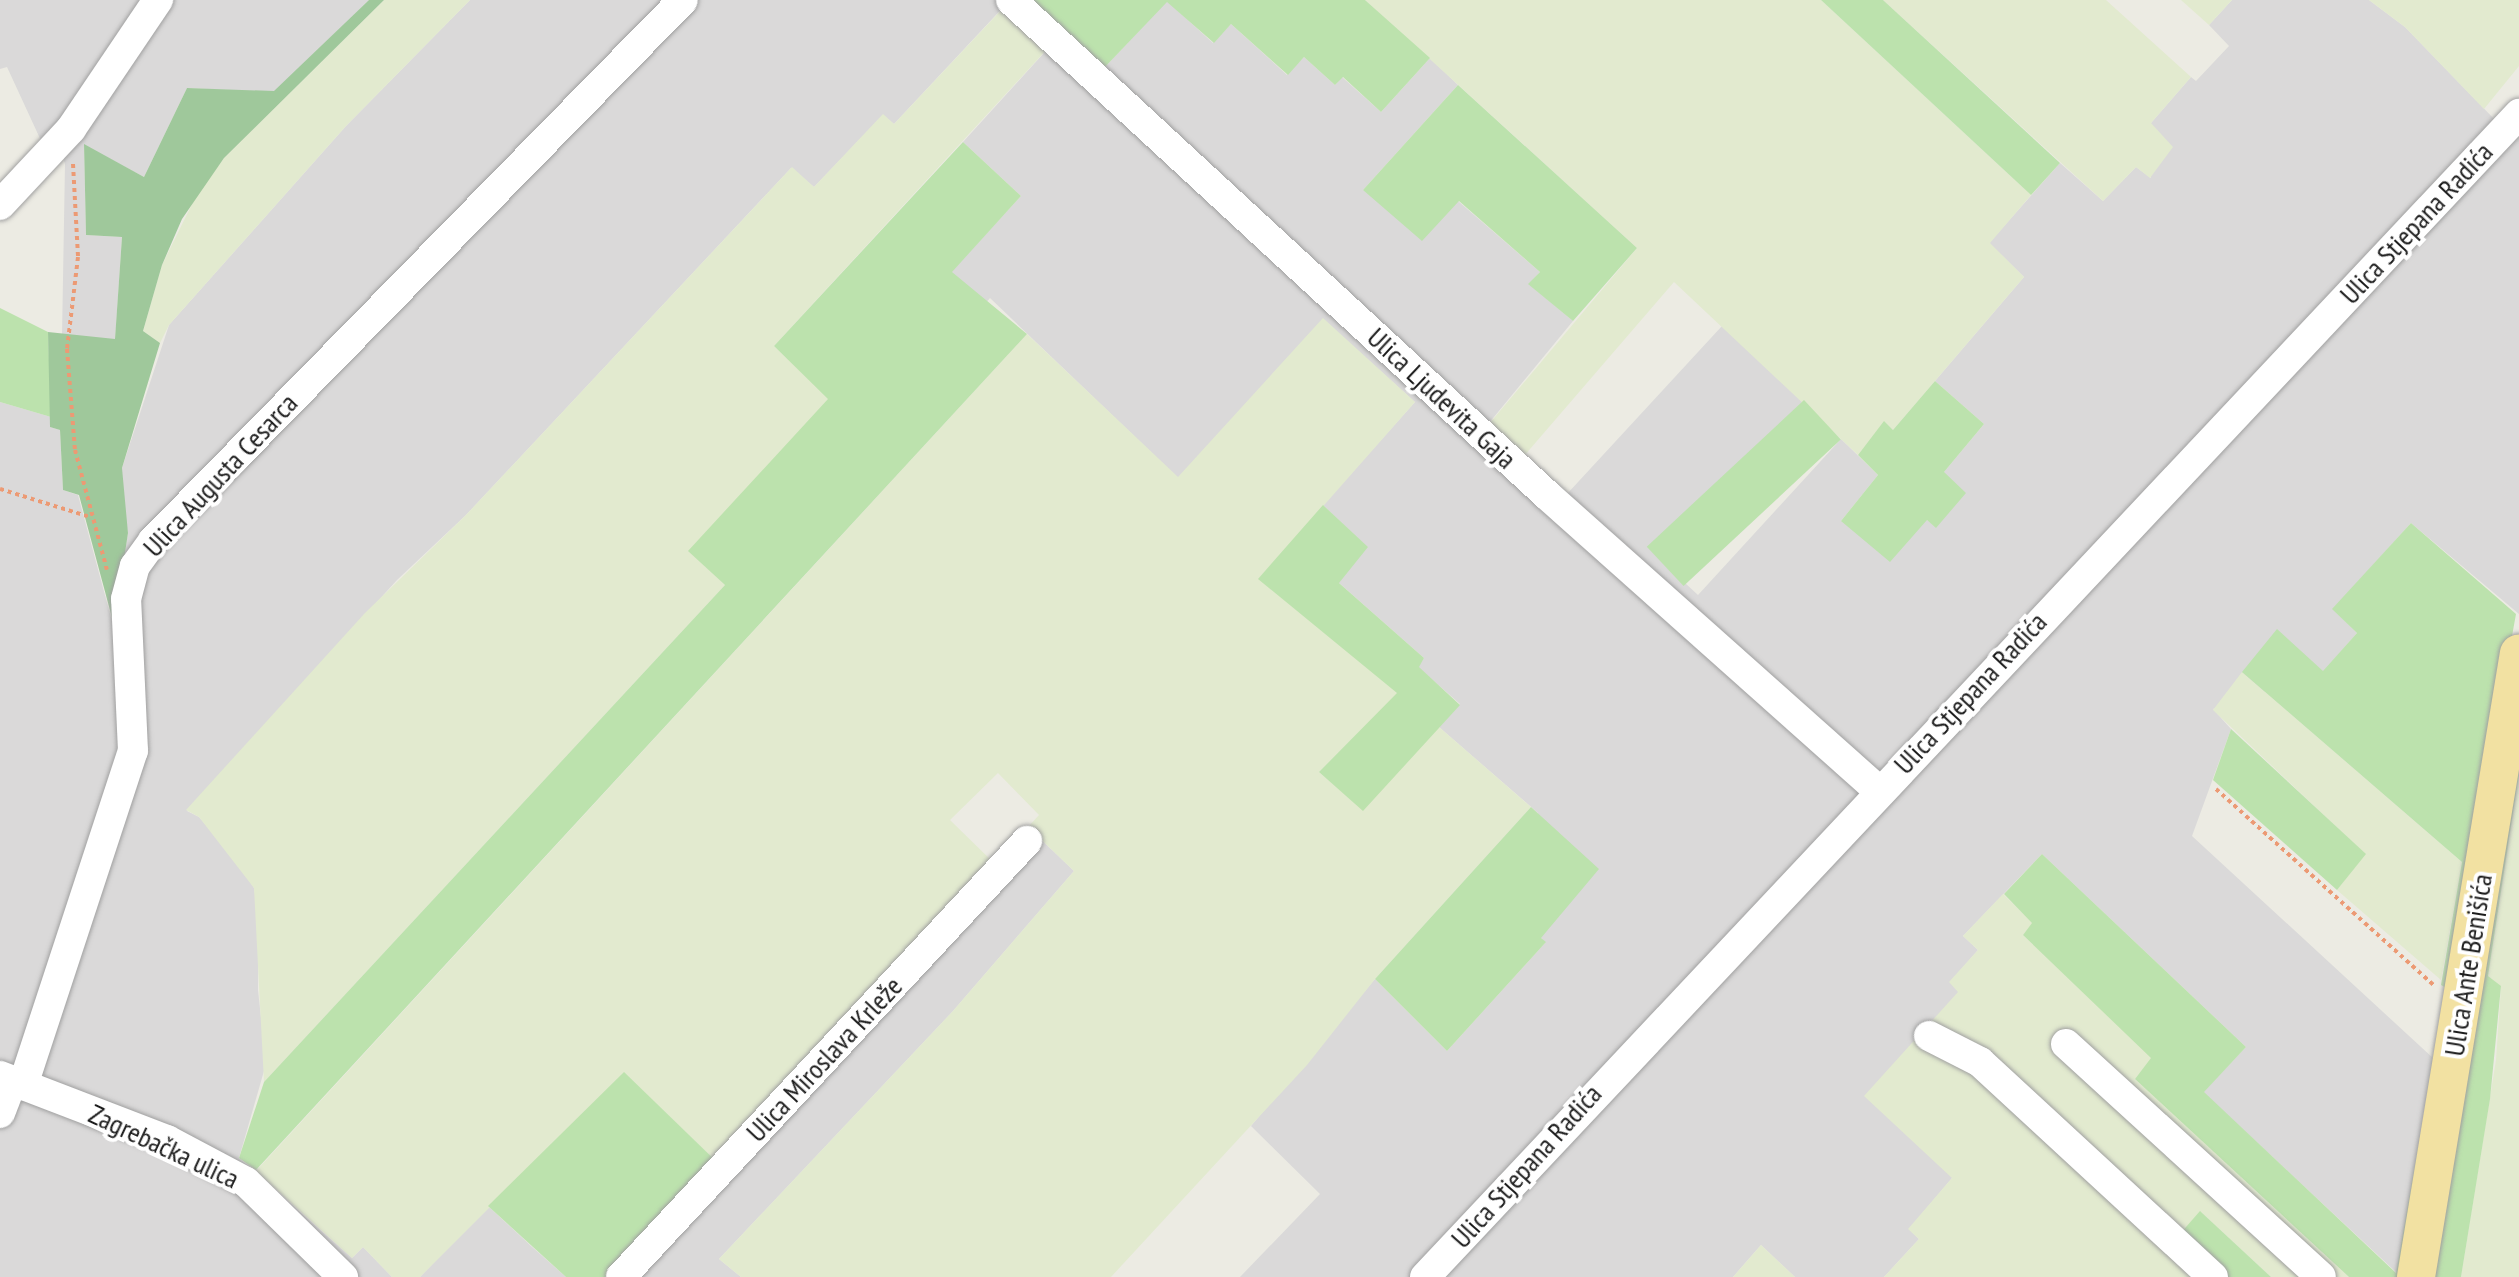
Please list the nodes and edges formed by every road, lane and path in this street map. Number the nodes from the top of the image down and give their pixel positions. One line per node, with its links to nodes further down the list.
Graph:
1 (158, 0): 5 (street)
2 (683, 0): 9 (street, Ulica Augusta Cesarca)
3 (1011, 0): 12 (street, Ulica Ljudevita Gaja)
4 (2519, 114): 12 (street, Ulica Stjepana Radića)
5 (71, 129): 6 (street); 8 (path)
6 (0, 205)
7 (0, 489): 8 (path)
8 (90, 517): 9 (path)
9 (127, 607): 17 (street, Ulica Augusta Cesarca)
10 (2519, 653): 14 (main road, Ulica Ante Benišića)
11 (2216, 789): 14 (path)
12 (1878, 790): 21 (street, Ulica Stjepana Radića)
13 (1027, 841): 20 (street, Ulica Miroslava Krleže)
14 (2462, 998): 24 (main road, Ulica Ante Benišića)
15 (1929, 1036): 22 (street)
16 (2066, 1044): 23 (street)
17 (12, 1081): 18 (street, Ulica Augusta Cesarca); 19 (street, Zagrebačka ulica)
18 (0, 1113)
19 (343, 1277)
20 (621, 1277)
21 (1425, 1277)
22 (2213, 1277)
23 (2321, 1277)
24 (2416, 1277)

